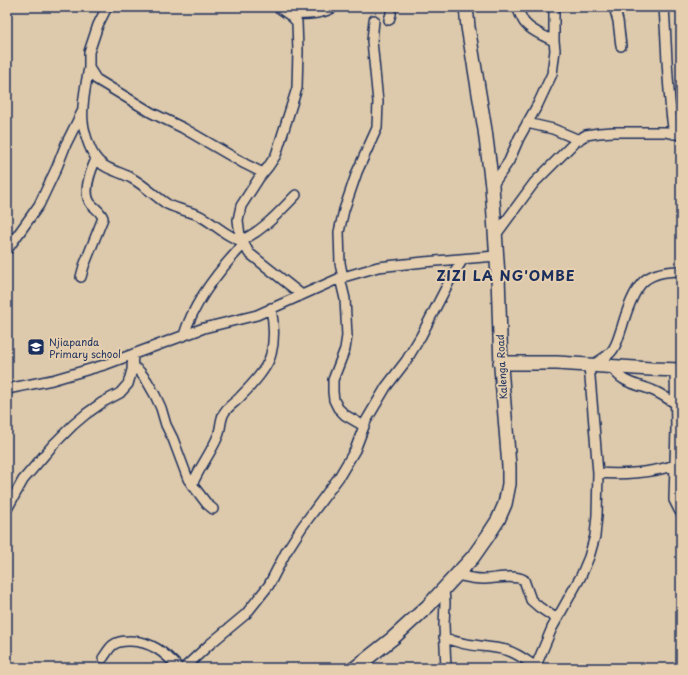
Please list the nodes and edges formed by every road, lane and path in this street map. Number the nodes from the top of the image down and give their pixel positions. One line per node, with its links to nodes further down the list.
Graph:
1 (107, 7): 15 (street)
2 (278, 7): 10 (street)
3 (334, 7): 10 (street)
4 (391, 7): 12 (street)
5 (466, 7): 22 (main road, Kalenga Road)
6 (517, 7): 13 (street)
7 (554, 7): 13 (street)
8 (664, 7): 18 (street)
9 (615, 8): 14 (street)
10 (290, 15): 21 (street)
11 (374, 20): 31 (street)
12 (389, 20)
13 (554, 41): 17 (street)
14 (621, 46)
15 (88, 68): 16 (street); 21 (street)
16 (83, 111): 20 (street); 26 (street)
17 (527, 123): 19 (street); 22 (street)
18 (678, 134): 19 (street)
19 (578, 140): 24 (street)
20 (96, 159): 25 (street); 30 (street)
21 (263, 173): 25 (street)
22 (492, 186): 24 (main road, Kalenga Road)
23 (296, 195): 25 (street)
24 (495, 236): 27 (main road, Kalenga Road)
25 (243, 242): 32 (street); 34 (street)
26 (7, 250)
27 (496, 256): 28 (street); 36 (main road, Kalenga Road)
28 (463, 259): 31 (street); 43 (street)
29 (681, 271): 38 (street)
30 (81, 276)
31 (342, 278): 32 (street); 43 (street)
32 (302, 295): 33 (street)
33 (271, 308): 34 (street); 47 (street)
34 (184, 335): 35 (street)
35 (134, 354): 37 (street); 41 (street)
36 (500, 363): 38 (main road); 51 (main road, Kalenga Road)
37 (132, 365): 47 (street); 48 (street)
38 (591, 365): 39 (main road); 46 (street)
39 (611, 366): 40 (main road); 42 (street)
40 (678, 370): 42 (street)
41 (7, 389)
42 (675, 404): 44 (street)
43 (364, 426): 58 (street)
44 (678, 449): 45 (street)
45 (675, 465): 46 (street); 50 (street)
46 (598, 473): 53 (street)
47 (192, 485): 49 (street)
48 (7, 509)
49 (213, 509)
50 (681, 513)
51 (457, 575): 52 (main road, Kalenga Road); 53 (street)
52 (444, 589): 54 (street); 59 (main road, Kalenga Road)
53 (557, 619): 56 (street)
54 (444, 638): 56 (street); 60 (street)
55 (103, 658): 57 (street)
56 (536, 667)
57 (180, 668)
58 (184, 668)
59 (355, 668)
60 (446, 668)

